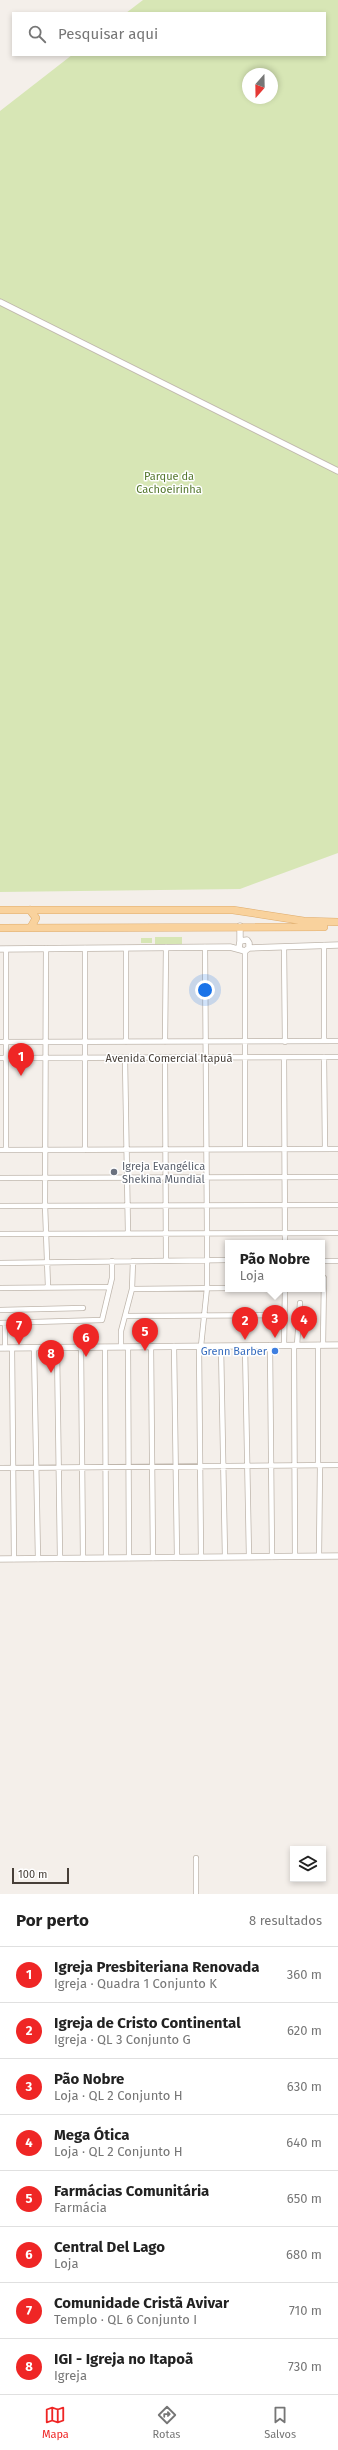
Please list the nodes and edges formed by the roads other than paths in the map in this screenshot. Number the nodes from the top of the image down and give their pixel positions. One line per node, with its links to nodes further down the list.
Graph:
1 (0, 302): 2 (street)
2 (338, 471)
3 (0, 910): 4 (main road)
4 (30, 910): 5 (main road); 7 (main road)
5 (338, 922)
6 (243, 926): 7 (main road); 8 (main road); 10 (street); 12 (street)
7 (31, 927): 9 (main road)
8 (338, 927)
9 (0, 928)
10 (239, 944): 12 (street); 12 (street); 15 (street)
11 (338, 945): 13 (street)
12 (247, 946): 16 (street); 30 (street)
13 (324, 946): 16 (street); 21 (street)
14 (166, 947): 15 (street); 19 (street); 28 (street)
15 (205, 947): 29 (street)
16 (284, 947): 31 (street)
17 (46, 948): 18 (street); 20 (street); 25 (street)
18 (85, 948): 19 (street); 26 (street)
19 (126, 948): 27 (street)
20 (3, 949): 24 (street)
21 (324, 1041): 22 (street, Avenida Comercial Itapuã); 31 (street, Avenida Comercial Itapuã)
22 (338, 1041)
23 (0, 1042): 24 (street, Avenida Comercial Itapuã)
24 (6, 1042): 25 (street, Avenida Comercial Itapuã); 37 (street)
25 (46, 1042): 26 (street, Avenida Comercial Itapuã); 38 (street)
26 (86, 1042): 27 (street, Avenida Comercial Itapuã); 39 (street)
27 (126, 1042): 28 (street, Avenida Comercial Itapuã)
28 (165, 1042): 29 (street, Avenida Comercial Itapuã)
29 (205, 1042): 30 (street, Avenida Comercial Itapuã); 41 (street)
30 (245, 1042): 31 (street, Avenida Comercial Itapuã); 32 (street)
31 (285, 1042)
32 (245, 1057): 33 (street, Avenida Comercial Itapuã); 41 (street, Avenida Comercial Itapuã); 47 (street)
33 (284, 1057): 34 (street, Avenida Comercial Itapuã); 48 (street)
34 (324, 1057): 35 (street, Avenida Comercial Itapuã); 49 (street)
35 (338, 1057)
36 (0, 1058): 37 (street, Avenida Comercial Itapuã)
37 (6, 1058): 38 (street, Avenida Comercial Itapuã); 50 (street)
38 (46, 1058): 39 (street, Avenida Comercial Itapuã); 51 (street)
39 (86, 1058): 42 (street, Avenida Comercial Itapuã); 52 (street)
40 (165, 1058): 41 (street, Avenida Comercial Itapuã); 42 (street, Avenida Comercial Itapuã); 45 (street)
41 (205, 1058): 46 (street)
42 (126, 1059): 44 (street)
43 (338, 1148): 49 (street)
44 (126, 1149): 45 (street); 52 (street); 59 (street)
45 (166, 1149): 46 (street); 55 (street)
46 (206, 1149): 47 (street); 56 (street)
47 (244, 1149): 48 (street)
48 (286, 1149): 49 (street); 53 (street)
49 (325, 1149)
50 (3, 1150): 51 (street)
51 (46, 1150): 52 (street); 54 (street)
52 (86, 1150)
53 (287, 1176): 56 (street); 57 (street); 60 (street)
54 (45, 1177): 58 (street); 59 (street); 65 (street)
55 (167, 1177): 56 (street); 59 (street); 61 (street)
56 (206, 1177): 62 (street)
57 (338, 1177)
58 (0, 1178)
59 (126, 1178): 66 (street)
60 (286, 1204): 62 (street); 63 (street); 69 (street)
61 (166, 1205): 62 (street); 66 (street); 67 (street)
62 (207, 1205): 68 (street)
63 (338, 1205)
64 (0, 1206): 65 (street)
65 (45, 1206): 66 (street); 70 (street)
66 (126, 1206): 71 (street)
67 (165, 1232): 68 (street); 71 (street); 75 (street)
68 (207, 1232): 69 (street); 76 (street)
69 (285, 1232): 72 (street); 74 (street)
70 (46, 1233): 71 (street); 73 (street); 82 (street)
71 (128, 1233)
72 (338, 1233)
73 (0, 1234)
74 (285, 1240)
75 (166, 1260): 76 (street); 79 (street)
76 (206, 1260): 77 (street); 87 (street)
77 (225, 1260)
78 (112, 1261): 79 (street); 82 (street); 85 (street)
79 (134, 1261): 89 (street)
80 (325, 1261): 81 (street)
81 (338, 1261)
82 (47, 1262): 83 (street); 84 (street)
83 (0, 1263)
84 (48, 1287): 85 (street); 86 (street)
85 (110, 1287): 98 (street)
86 (0, 1288)
87 (207, 1288): 88 (street); 89 (street); 95 (street)
88 (225, 1288)
89 (132, 1289): 97 (street)
90 (285, 1292): 96 (street)
91 (324, 1292): 101 (street)
92 (300, 1303): 100 (street)
93 (83, 1308): 94 (street)
94 (0, 1310)
95 (205, 1315): 96 (street); 97 (street); 105 (street)
96 (285, 1315): 99 (street)
97 (125, 1316): 110 (street)
98 (3, 1323): 112 (street)
99 (284, 1345): 100 (street); 108 (street)
100 (296, 1345): 101 (street); 117 (street)
101 (320, 1345): 102 (street); 118 (street)
102 (338, 1345)
103 (151, 1346): 104 (street); 111 (street); 127 (street)
104 (174, 1346): 105 (street); 120 (street)
105 (200, 1346): 106 (street); 121 (street)
106 (221, 1346): 107 (street); 122 (street)
107 (245, 1346): 108 (street); 123 (street)
108 (270, 1346): 124 (street)
109 (105, 1347): 110 (street); 116 (street); 125 (street)
110 (121, 1347): 111 (street)
111 (128, 1347): 126 (street)
112 (3, 1348): 113 (street)
113 (12, 1348): 114 (street); 129 (street)
114 (34, 1348): 115 (street); 130 (street)
115 (57, 1348): 116 (street); 131 (street)
116 (81, 1348): 132 (street)
117 (294, 1465): 118 (street); 124 (street); 134 (street)
118 (319, 1465): 119 (street); 135 (street)
119 (338, 1465)
120 (177, 1466): 121 (street); 127 (street); 137 (street)
121 (200, 1466): 122 (street); 138 (street)
122 (223, 1466): 123 (street); 139 (street)
123 (248, 1466): 124 (street); 140 (street)
124 (271, 1466): 133 (street)
125 (106, 1467): 126 (street); 132 (street); 143 (street)
126 (130, 1467): 127 (street); 144 (street)
127 (153, 1467): 145 (street)
128 (0, 1468): 129 (street)
129 (13, 1468): 130 (street); 147 (street)
130 (36, 1468): 131 (street); 148 (street)
131 (59, 1468): 132 (street); 141 (street)
132 (82, 1468): 142 (street)
133 (272, 1556): 134 (street); 140 (street)
134 (295, 1556): 135 (street)
135 (319, 1556): 136 (street)
136 (338, 1556)
137 (177, 1557): 138 (street); 145 (street)
138 (201, 1557): 139 (street)
139 (224, 1557): 140 (street)
140 (249, 1557)
141 (60, 1558): 142 (street); 148 (street)
142 (83, 1558): 143 (street)
143 (106, 1558): 144 (street)
144 (129, 1558): 145 (street)
145 (153, 1558)
146 (0, 1559): 147 (street)
147 (14, 1559): 148 (street)
148 (38, 1559)
149 (196, 1858): 150 (street)
150 (196, 1894)

